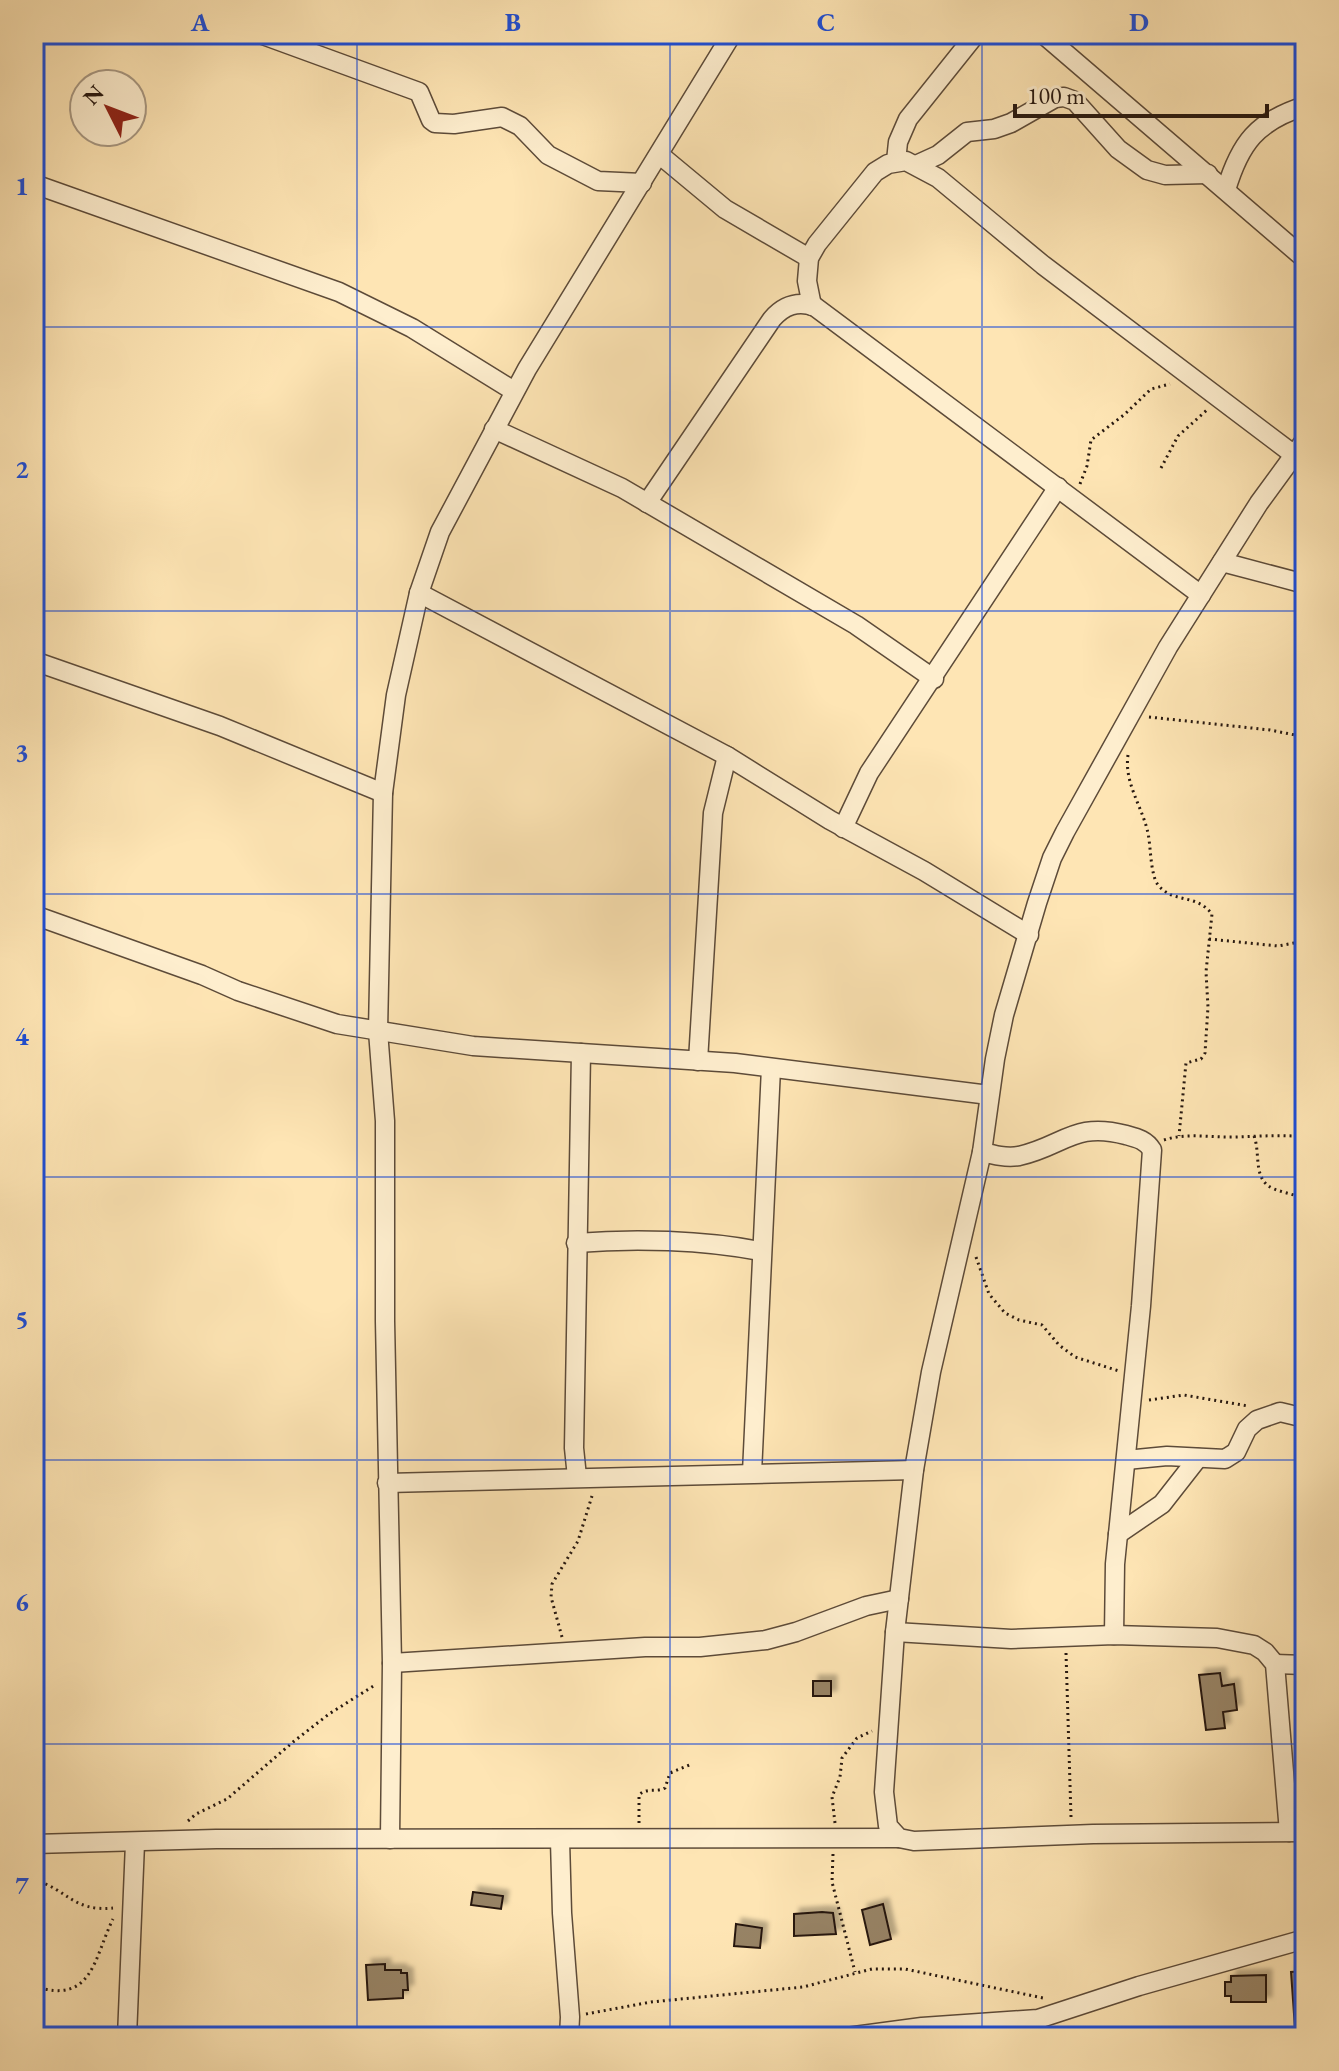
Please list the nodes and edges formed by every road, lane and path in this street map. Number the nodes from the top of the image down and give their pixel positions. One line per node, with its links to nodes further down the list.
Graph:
1 (260, 34): 11 (street)
2 (732, 34): 7 (street)
3 (976, 34): 8 (street)
4 (1043, 34): 10 (street)
5 (1304, 34): 6 (path)
6 (1298, 109): 13 (street)
7 (660, 155): 11 (street); 14 (street)
8 (896, 161): 9 (street); 14 (street)
9 (916, 165): 10 (street); 17 (street)
10 (1208, 174): 13 (street)
11 (642, 183): 18 (street)
12 (34, 184): 18 (street)
13 (1226, 190): 15 (street)
14 (809, 258): 16 (street)
15 (1305, 259)
16 (812, 306): 23 (street); 24 (street)
17 (1187, 375): 19 (street); 23 (path)
18 (514, 391): 20 (street)
19 (1220, 400): 21 (street); 22 (path)
20 (494, 429): 24 (street); 27 (street)
21 (1299, 447): 25 (street)
22 (1161, 468)
23 (1065, 492): 28 (street); 30 (street)
24 (647, 503): 30 (street)
25 (1222, 562): 26 (street); 28 (street)
26 (1305, 584)
27 (419, 593): 33 (street); 34 (street)
28 (1201, 595): 31 (street)
29 (34, 661): 34 (street)
30 (934, 679): 35 (street)
31 (1127, 720): 32 (path); 37 (street); 38 (path)
32 (1305, 737)
33 (727, 756): 35 (street); 42 (street)
34 (383, 793): 40 (street)
35 (843, 828): 37 (street)
36 (34, 915): 40 (street)
37 (1029, 935): 44 (street)
38 (1209, 939): 39 (path); 45 (path)
39 (1305, 941)
40 (378, 1031): 41 (street); 63 (street)
41 (581, 1053): 42 (street); 52 (street)
42 (698, 1061): 43 (street)
43 (771, 1068): 44 (street); 53 (street)
44 (989, 1095): 49 (street)
45 (1179, 1136): 46 (path); 48 (path)
46 (1254, 1136): 47 (path); 50 (path)
47 (1305, 1137)
48 (1150, 1145): 49 (street); 54 (street)
49 (982, 1152): 51 (street)
50 (1305, 1200)
51 (963, 1233): 54 (path); 59 (street)
52 (576, 1243): 53 (street); 61 (street)
53 (760, 1251): 60 (street)
54 (1134, 1382): 55 (path); 58 (street)
55 (1274, 1412): 56 (street); 57 (street)
56 (1305, 1418)
57 (1198, 1458): 58 (street); 64 (street)
58 (1126, 1460): 64 (street)
59 (914, 1470): 60 (street); 65 (street)
60 (752, 1473): 62 (street)
61 (577, 1477): 62 (street); 63 (street)
62 (596, 1477): 69 (path)
63 (387, 1483): 72 (street)
64 (1118, 1534): 67 (street)
65 (899, 1599): 66 (street); 69 (street)
66 (895, 1632): 68 (street); 73 (street)
67 (1114, 1635): 68 (street); 70 (street)
68 (1065, 1637): 76 (path)
69 (566, 1653): 72 (street)
70 (1275, 1664): 71 (street); 75 (street)
71 (1305, 1665)
72 (392, 1666): 79 (street); 82 (path)
73 (886, 1732): 77 (path); 78 (street)
74 (692, 1764): 80 (path)
75 (1297, 1832): 76 (street)
76 (1071, 1835): 78 (street)
77 (835, 1838): 78 (street); 80 (street); 88 (path)
78 (899, 1838)
79 (390, 1839): 81 (street); 82 (street)
80 (640, 1839): 81 (street)
81 (560, 1840): 91 (street)
82 (175, 1841): 83 (street)
83 (135, 1843): 84 (street); 86 (street)
84 (34, 1844)
85 (34, 1880): 86 (path)
86 (127, 1903): 89 (path); 92 (street)
87 (1305, 1939): 90 (street)
88 (855, 1973): 90 (path); 91 (path)
89 (34, 1986)
90 (1075, 2008): 94 (street)
91 (570, 2017): 93 (street)
92 (127, 2037)
93 (569, 2037)
94 (847, 2037)

